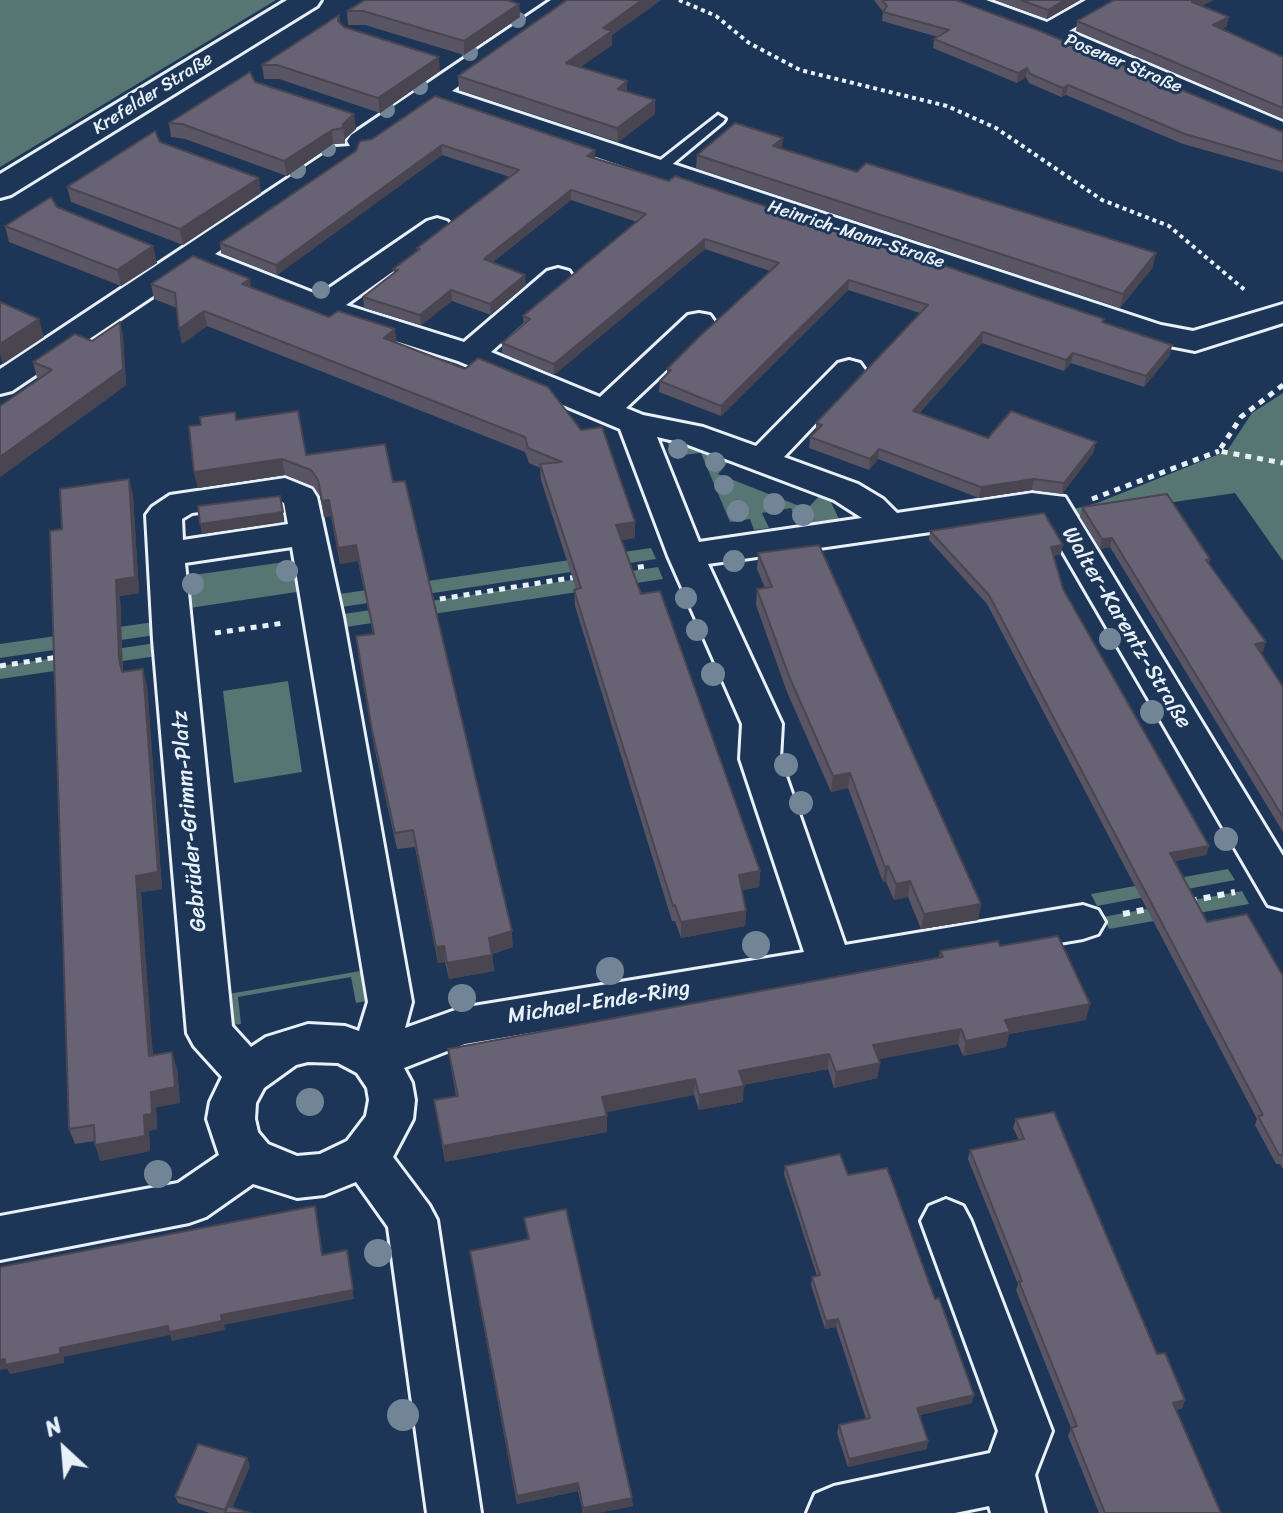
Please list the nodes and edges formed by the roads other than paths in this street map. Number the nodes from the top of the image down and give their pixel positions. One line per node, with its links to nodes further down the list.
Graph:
1 (307, 0): 13 (main road, Krefelder Straße)
2 (962, 0): 5 (street, Posener Straße)
3 (1104, 0): 5 (street)
4 (546, 7): 7 (street)
5 (1049, 32): 10 (street, Posener Straße)
6 (440, 59): 7 (street)
7 (468, 68): 8 (street)
8 (431, 93): 11 (street, Heinrich-Mann-Straße); 14 (street)
9 (718, 119): 11 (lane)
10 (1283, 132)
11 (658, 169): 19 (street, Heinrich-Mann-Straße)
12 (261, 179): 14 (street)
13 (0, 188)
14 (290, 190): 16 (street)
15 (437, 227): 18 (street)
16 (178, 255): 18 (street); 23 (street)
17 (558, 277): 21 (street)
18 (322, 307): 21 (street)
19 (1278, 314)
20 (699, 322): 24 (street)
21 (469, 354): 24 (street)
22 (849, 370): 25 (street)
23 (0, 384)
24 (619, 417): 25 (street); 27 (street)
25 (762, 460): 26 (street)
26 (889, 525): 27 (street); 28 (street, Walter-Karentz-Straße)
27 (686, 556): 30 (street)
28 (1280, 888)
29 (1083, 922): 30 (street, Michael-Ende-Ring)
30 (830, 965): 31 (street, Michael-Ende-Ring)
31 (373, 1060): 32 (street); 32 (street, Gebrüder-Grimm-Platz); 33 (street)
32 (248, 1074): 34 (street)
33 (364, 1156): 34 (street); 38 (street)
34 (251, 1159): 36 (street)
35 (946, 1221): 37 (street)
36 (0, 1238)
37 (1013, 1494): 39 (street)
38 (454, 1513)
39 (834, 1513)

